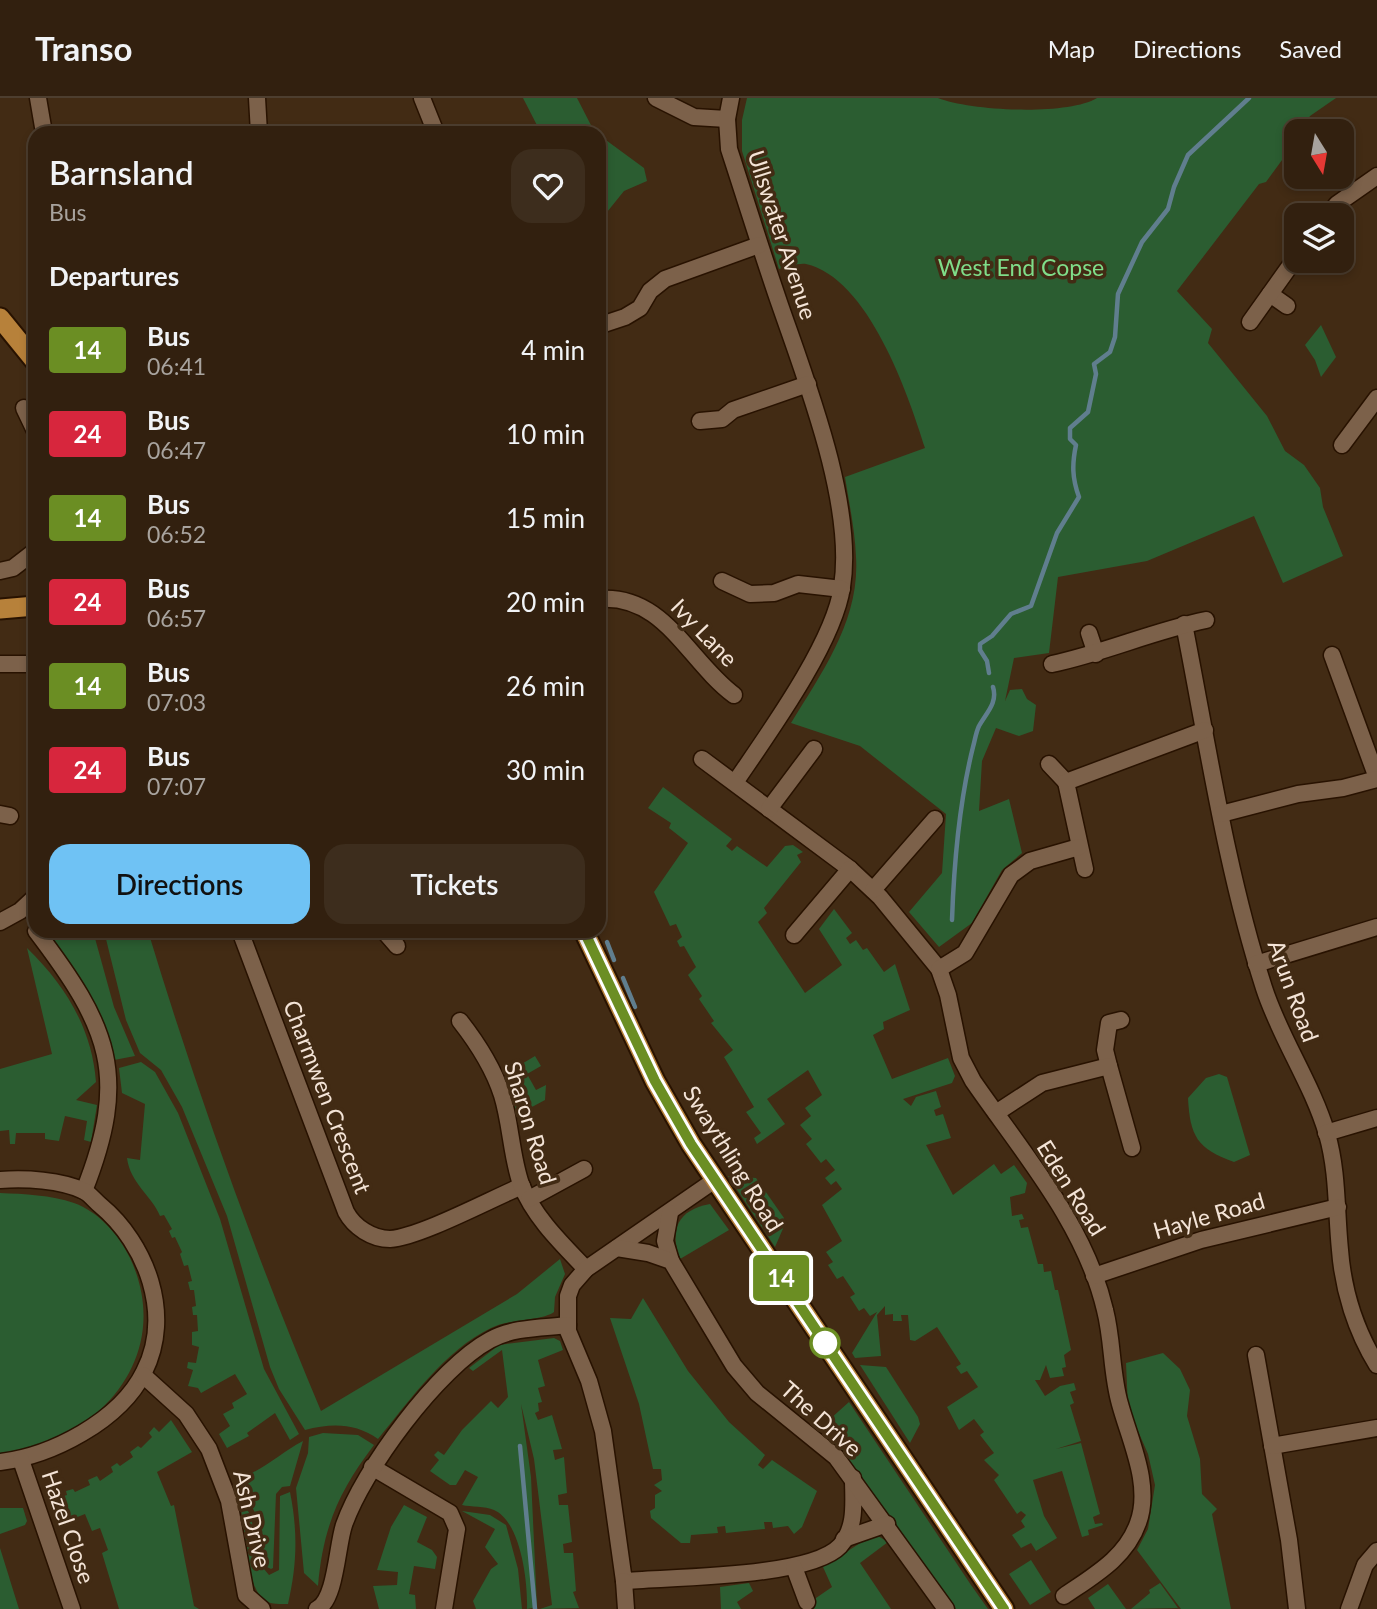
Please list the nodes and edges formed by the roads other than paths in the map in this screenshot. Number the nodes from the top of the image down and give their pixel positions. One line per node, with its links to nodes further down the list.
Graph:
1 (37, 98): 7 (street)
2 (257, 98): 8 (street)
3 (422, 98): 9 (street)
4 (656, 98): 6 (street)
5 (730, 98): 6 (street, Ullswater Avenue)
6 (727, 119): 12 (street, Ullswater Avenue)
7 (43, 126)
8 (259, 126)
9 (433, 126)
10 (1377, 176): 11 (street)
11 (1339, 203)
12 (759, 245): 18 (street); 20 (street, Ullswater Avenue)
13 (1285, 273): 14 (street)
14 (1270, 294): 15 (street); 17 (street)
15 (1287, 306)
16 (0, 318): 19 (main road)
17 (1250, 322)
18 (606, 323)
19 (28, 352)
20 (808, 384): 24 (street); 29 (street, Ullswater Avenue)
21 (1375, 405): 25 (street)
22 (24, 408): 23 (street)
23 (28, 416)
24 (700, 421)
25 (1342, 445)
26 (28, 556): 27 (street)
27 (0, 571)
28 (722, 581): 29 (street)
29 (842, 589): 47 (street, Ullswater Avenue)
30 (606, 599): 41 (street, Ivy Lane)
31 (28, 607): 32 (main road)
32 (0, 609)
33 (1206, 620): 34 (street)
34 (1184, 624): 36 (street); 42 (street, Arun Road)
35 (1089, 633): 36 (street)
36 (1096, 654): 40 (street)
37 (1332, 654): 46 (street)
38 (0, 664): 39 (street)
39 (28, 664)
40 (1052, 664)
41 (734, 695)
42 (1205, 730): 48 (street); 50 (street, Arun Road)
43 (814, 749): 49 (street)
44 (702, 759): 47 (street, Eden Road)
45 (1049, 764): 48 (street)
46 (1377, 779): 50 (street)
47 (736, 782): 49 (street, Eden Road)
48 (1066, 782): 52 (street)
49 (769, 809): 53 (street, Eden Road)
50 (1221, 814): 67 (street, Arun Road)
51 (934, 819): 55 (street)
52 (1079, 847): 54 (street); 68 (street)
53 (850, 869): 55 (street, Eden Road); 61 (street)
54 (1085, 869)
55 (873, 890): 68 (street, Eden Road)
56 (28, 904): 57 (street)
57 (20, 911): 58 (street); 59 (street)
58 (28, 920)
59 (0, 922)
60 (1377, 927): 67 (street)
61 (794, 935)
62 (41, 938): 79 (street)
63 (243, 938): 80 (street, Charmwen Crescent)
64 (390, 938): 66 (street)
65 (587, 938): 78 (main road, Swaythling Road)
66 (397, 946)
67 (1256, 964): 74 (street, Arun Road)
68 (939, 969): 72 (street, Eden Road)
69 (1121, 1020): 71 (street)
70 (460, 1021): 80 (street, Sharon Road)
71 (1109, 1066): 72 (street); 75 (street)
72 (996, 1113): 86 (street, Eden Road)
73 (1377, 1118): 74 (street)
74 (1326, 1133): 81 (street, Arun Road)
75 (1132, 1148)
76 (584, 1169): 80 (street, Charmwen Crescent)
77 (0, 1180): 79 (street)
78 (715, 1180): 82 (street); 110 (main road, Swaythling Road)
79 (84, 1192): 90 (street)
80 (526, 1193): 85 (street, Sharon Road)
81 (1338, 1207): 86 (street, Hayle Road); 89 (street, Arun Road)
82 (670, 1213): 83 (street); 84 (street, The Drive)
83 (617, 1248): 84 (street); 85 (street)
84 (671, 1261): 96 (street, The Drive)
85 (586, 1269): 87 (street)
86 (1094, 1276): 102 (street, Eden Road)
87 (568, 1325): 95 (street); 101 (street)
88 (1256, 1355): 92 (street)
89 (1376, 1360)
90 (144, 1375): 93 (street); 106 (street, Ash Drive)
91 (1377, 1428): 92 (street)
92 (1272, 1446): 111 (street)
93 (21, 1460): 94 (street); 105 (street, Hazel Close)
94 (0, 1462)
95 (372, 1467): 104 (street); 107 (street)
96 (853, 1478): 97 (street, The Drive); 98 (street)
97 (887, 1524): 98 (street); 109 (street, The Drive)
98 (844, 1539): 100 (street)
99 (1377, 1551): 112 (street)
100 (794, 1567): 101 (street); 103 (street)
101 (624, 1581): 108 (street)
102 (1064, 1596)
103 (807, 1602)
104 (321, 1608)
105 (72, 1609)
106 (262, 1609)
107 (444, 1609)
108 (626, 1609)
109 (946, 1609)
110 (1003, 1609)
111 (1297, 1609)
112 (1349, 1609)

